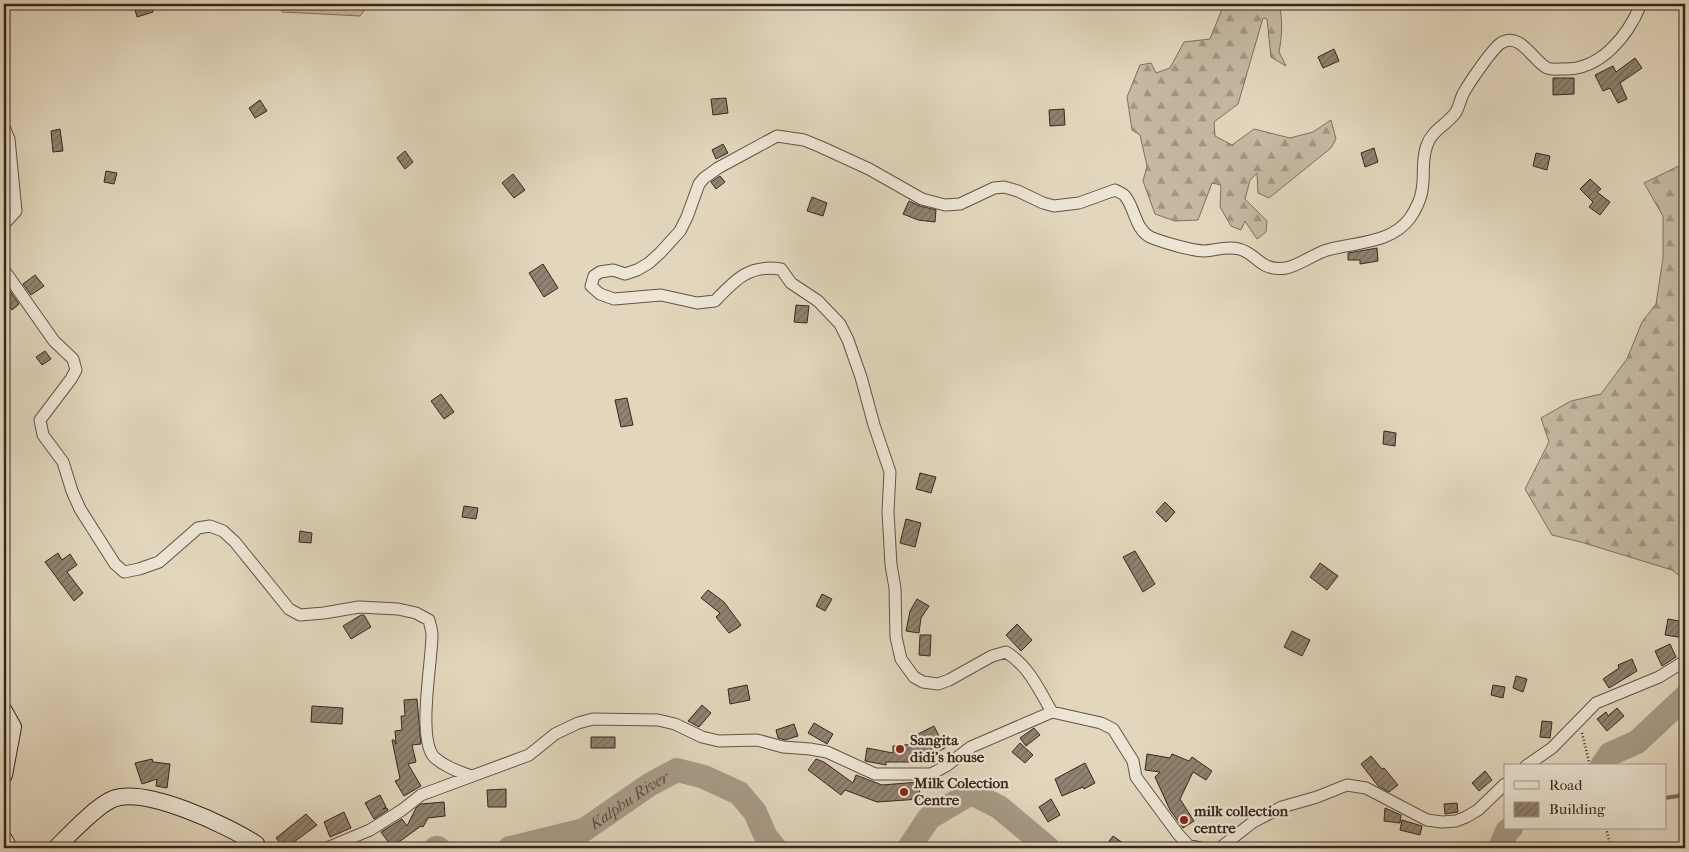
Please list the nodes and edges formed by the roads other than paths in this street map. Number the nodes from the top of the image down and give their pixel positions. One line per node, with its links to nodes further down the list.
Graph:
1 (1641, 4): 7 (street)
2 (4, 127): 3 (street)
3 (4, 224)
4 (4, 270): 10 (street)
5 (1685, 661): 8 (street)
6 (4, 711): 9 (street)
7 (1052, 712): 10 (street); 17 (street)
8 (1529, 764)
9 (4, 775)
10 (471, 776): 16 (street)
11 (1504, 785): 18 (street)
12 (4, 839): 14 (street)
13 (260, 847): 15 (street)
14 (9, 848)
15 (56, 848)
16 (327, 848)
17 (1201, 848)
18 (1220, 848)

